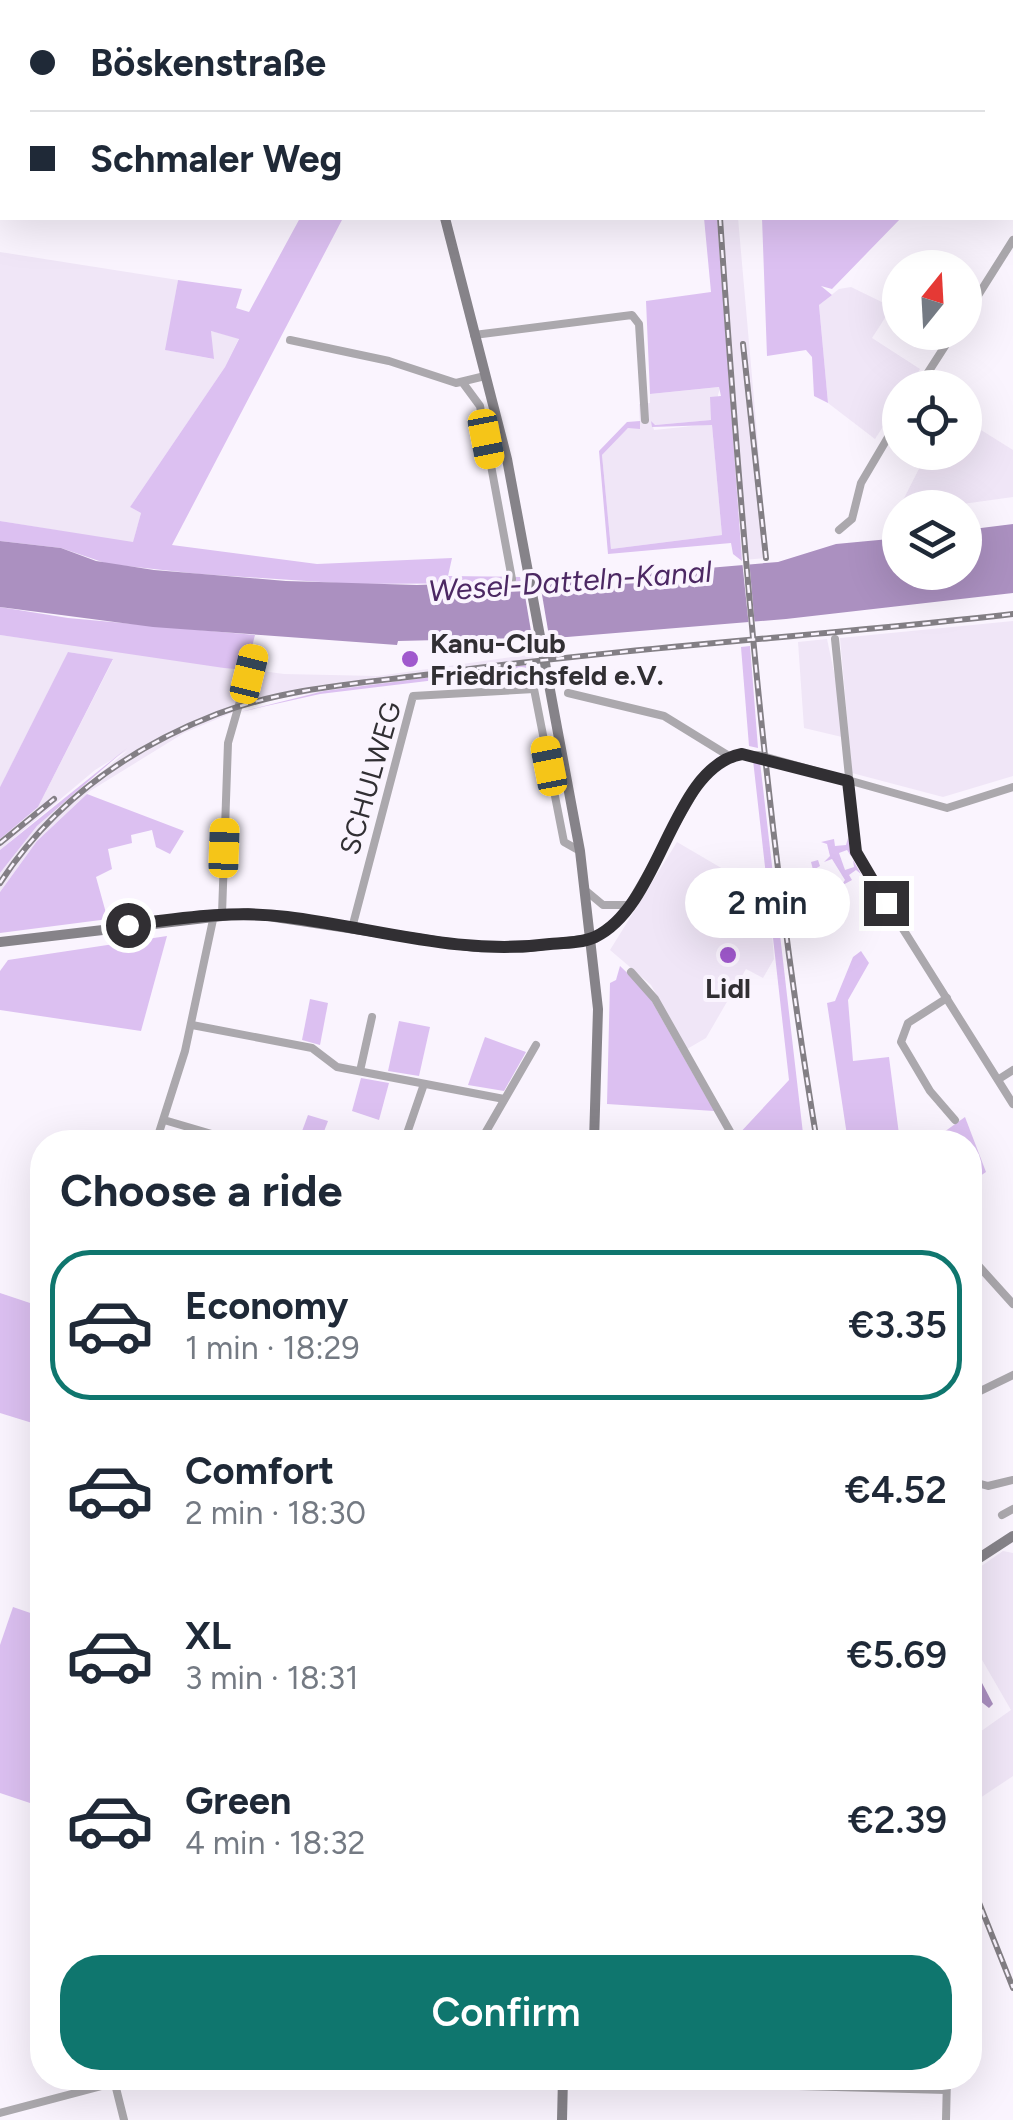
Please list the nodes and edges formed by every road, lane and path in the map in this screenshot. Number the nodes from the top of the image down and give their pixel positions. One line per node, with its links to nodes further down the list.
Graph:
1 (445, 220): 4 (main road)
2 (1013, 240): 3 (street)
3 (982, 289)
4 (474, 336): 6 (main road); 8 (street)
5 (290, 340): 7 (street)
6 (485, 376): 7 (street); 19 (main road)
7 (463, 383): 11 (street)
8 (646, 420)
9 (882, 446): 10 (street)
10 (839, 530)
11 (512, 579)
12 (835, 639): 16 (street)
13 (256, 649): 22 (street)
14 (568, 693): 15 (street)
15 (729, 756): 16 (street); 21 (street)
16 (848, 781): 17 (street); 27 (street)
17 (1011, 788): 18 (street)
18 (1013, 802)
19 (580, 851): 20 (main road); 23 (street, SCHULWEG)
20 (584, 890): 21 (street); 24 (main road)
21 (630, 905): 24 (street)
22 (218, 915): 23 (main road); 25 (main road); 29 (street)
23 (352, 928): 24 (main road)
24 (590, 939): 43 (main road)
25 (0, 942)
26 (631, 972): 44 (street)
27 (947, 998): 33 (street); 38 (street)
28 (372, 1017): 32 (street)
29 (192, 1024): 32 (street); 37 (street)
30 (536, 1045): 35 (street)
31 (1013, 1070): 33 (street)
32 (360, 1072): 34 (street)
33 (998, 1079): 36 (street)
34 (424, 1084): 35 (street); 41 (street)
35 (504, 1099): 42 (street)
36 (1013, 1104)
37 (164, 1120): 39 (street); 40 (street)
38 (955, 1120)
39 (160, 1130)
40 (198, 1130)
41 (408, 1130)
42 (487, 1130)
43 (594, 1130)
44 (729, 1130)
45 (982, 1270): 46 (street)
46 (1013, 1304)
47 (1013, 1375): 48 (street)
48 (982, 1390)
49 (1013, 1480): 50 (street)
50 (982, 1485)
51 (1013, 1509): 52 (street)
52 (1002, 1514)
53 (1013, 1536): 54 (main road)
54 (982, 1556)
55 (90, 2090): 59 (street)
56 (116, 2090): 60 (street)
57 (563, 2090): 61 (main road)
58 (946, 2090): 62 (street)
59 (0, 2112)
60 (124, 2120)
61 (562, 2120)
62 (946, 2120)

